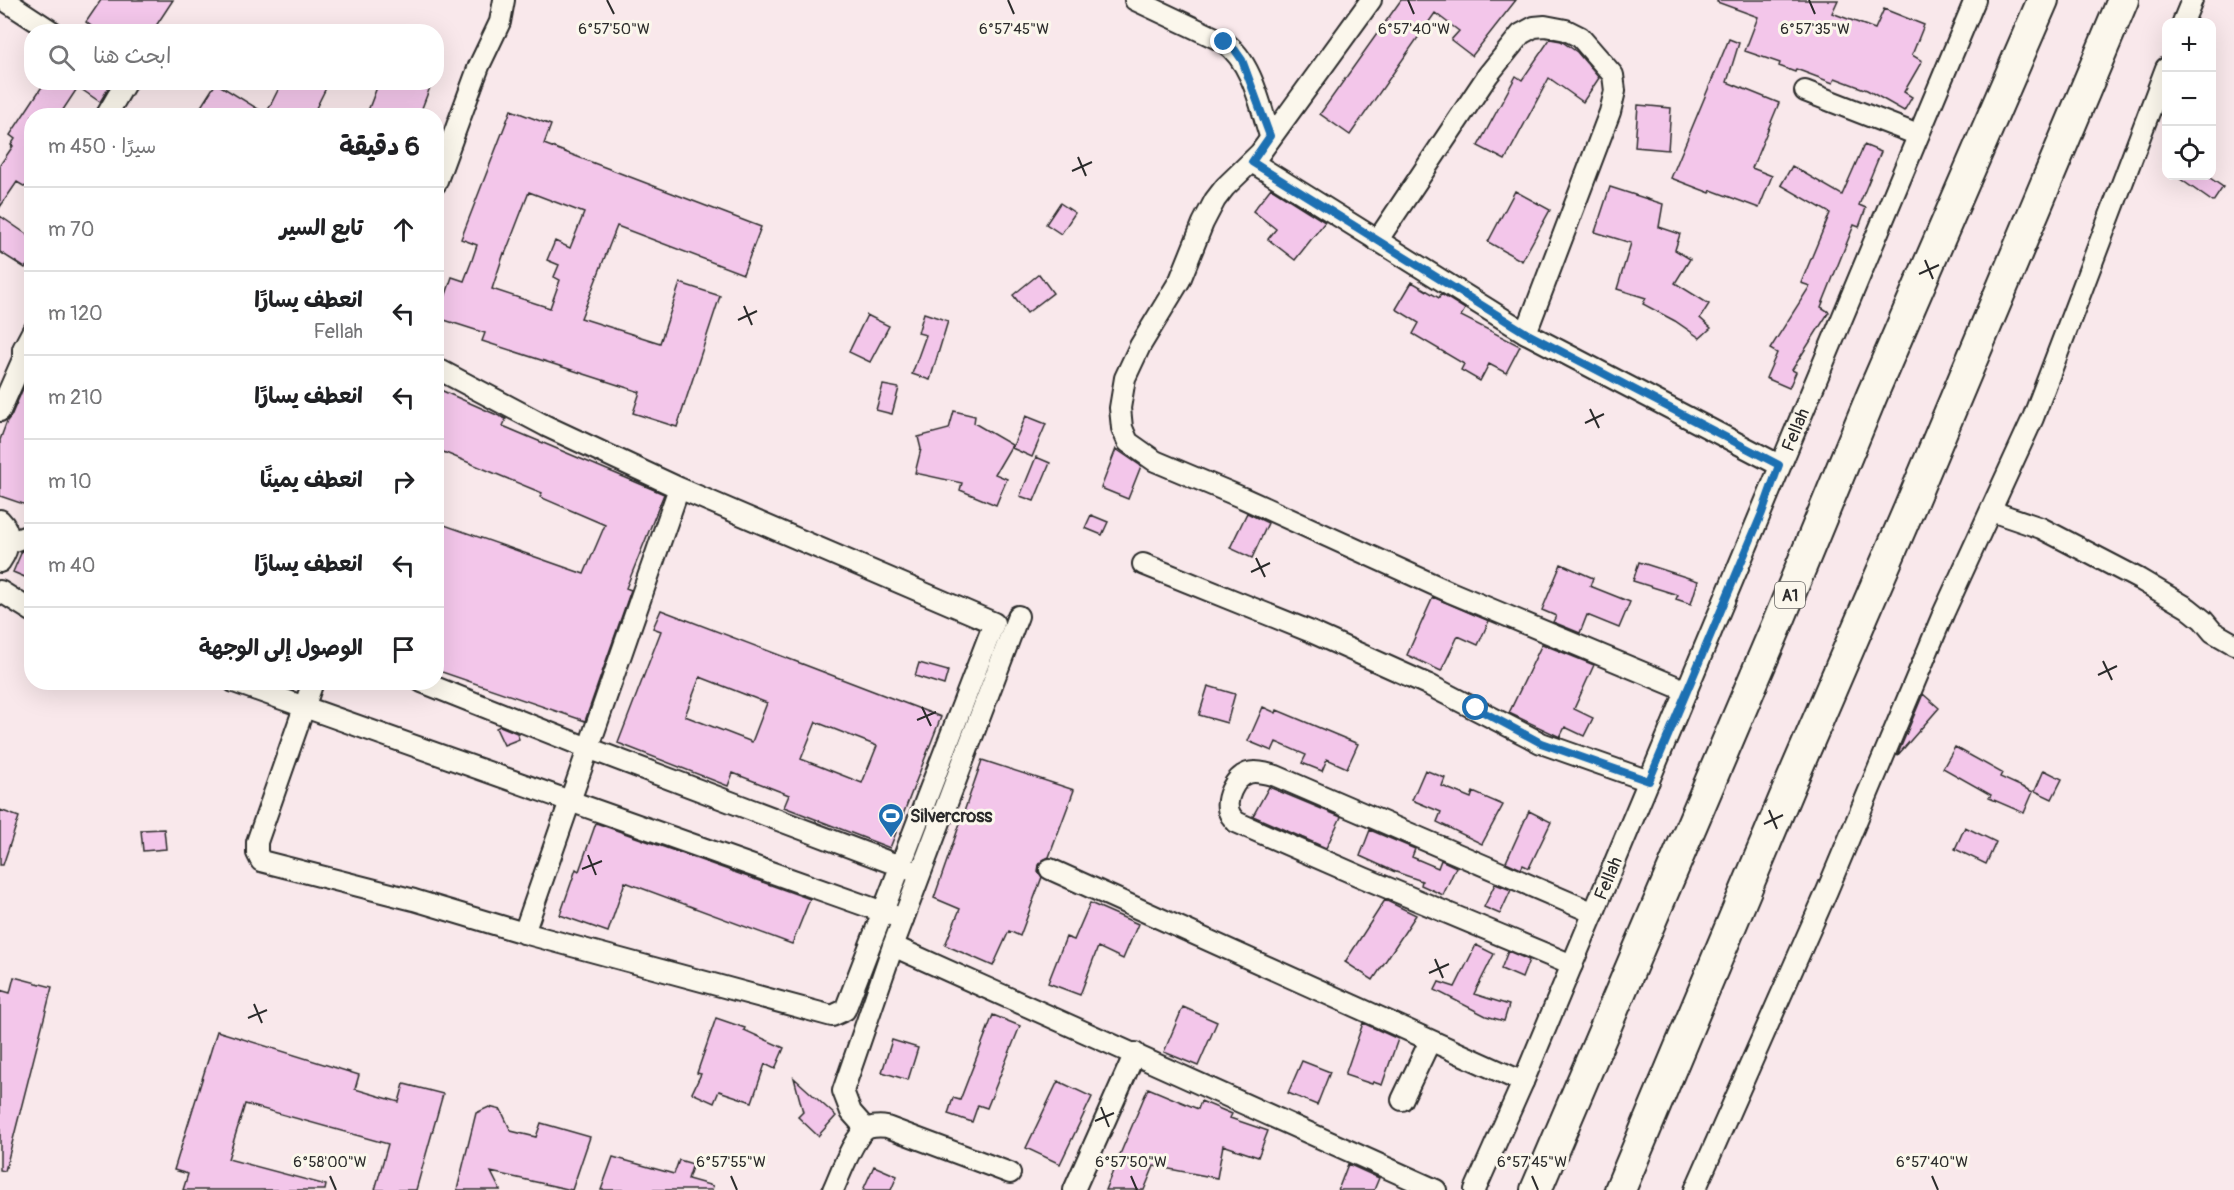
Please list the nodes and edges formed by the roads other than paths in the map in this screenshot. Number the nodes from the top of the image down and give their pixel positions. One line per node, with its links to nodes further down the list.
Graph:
1 (4, 0): 10 (street)
2 (504, 0): 17 (street)
3 (1135, 0): 16 (street)
4 (1371, 0): 16 (street)
5 (1975, 0): 15 (street, Fellah)
6 (2043, 0): 63 (highway, A1)
7 (2123, 0): 64 (highway)
8 (2192, 0): 9 (street)
9 (2185, 18)
10 (41, 24)
11 (2164, 72): 26 (street)
12 (121, 90): 14 (street)
13 (1805, 91): 15 (street)
14 (111, 108)
15 (1918, 135): 24 (street, Fellah)
16 (1270, 136): 18 (street)
17 (444, 161)
18 (1252, 162): 19 (street); 39 (street)
19 (1377, 241): 20 (street); 20 (street)
20 (1526, 333): 24 (street)
21 (24, 347): 23 (street)
22 (444, 372): 25 (street)
23 (0, 411)
24 (1779, 465): 39 (street, Fellah)
25 (679, 488): 41 (street); 44 (street)
26 (1991, 511): 35 (street); 65 (street)
27 (0, 520): 29 (street)
28 (24, 537): 29 (street)
29 (9, 543): 30 (street)
30 (0, 562)
31 (1143, 564): 42 (street)
32 (0, 591): 33 (street)
33 (24, 606)
34 (1018, 616): 46 (street)
35 (2234, 644)
36 (256, 690): 40 (street)
37 (310, 690): 40 (street)
38 (442, 690): 41 (street)
39 (1687, 691): 42 (street, Fellah)
40 (304, 707): 43 (street); 50 (street)
41 (588, 748): 43 (street); 44 (street)
42 (1649, 781): 48 (street, Fellah)
43 (571, 801): 47 (street); 50 (street)
44 (900, 867): 46 (street); 47 (street)
45 (1050, 870): 53 (street)
46 (920, 874): 49 (street)
47 (884, 912): 49 (street); 50 (street)
48 (1594, 913): 52 (street, Fellah); 52 (street)
49 (903, 919): 51 (street)
50 (524, 933)
51 (893, 946): 54 (street); 57 (street)
52 (1572, 964): 55 (street, Fellah)
53 (1430, 1041): 55 (street); 56 (street)
54 (1135, 1053): 60 (street); 61 (street)
55 (1523, 1082): 62 (street, Fellah)
56 (1402, 1100)
57 (866, 1129): 58 (street); 59 (street)
58 (1010, 1173)
59 (833, 1190)
60 (1074, 1190)
61 (1436, 1190)
62 (1475, 1190)
63 (1536, 1190)
64 (1620, 1190)
65 (1695, 1190)

